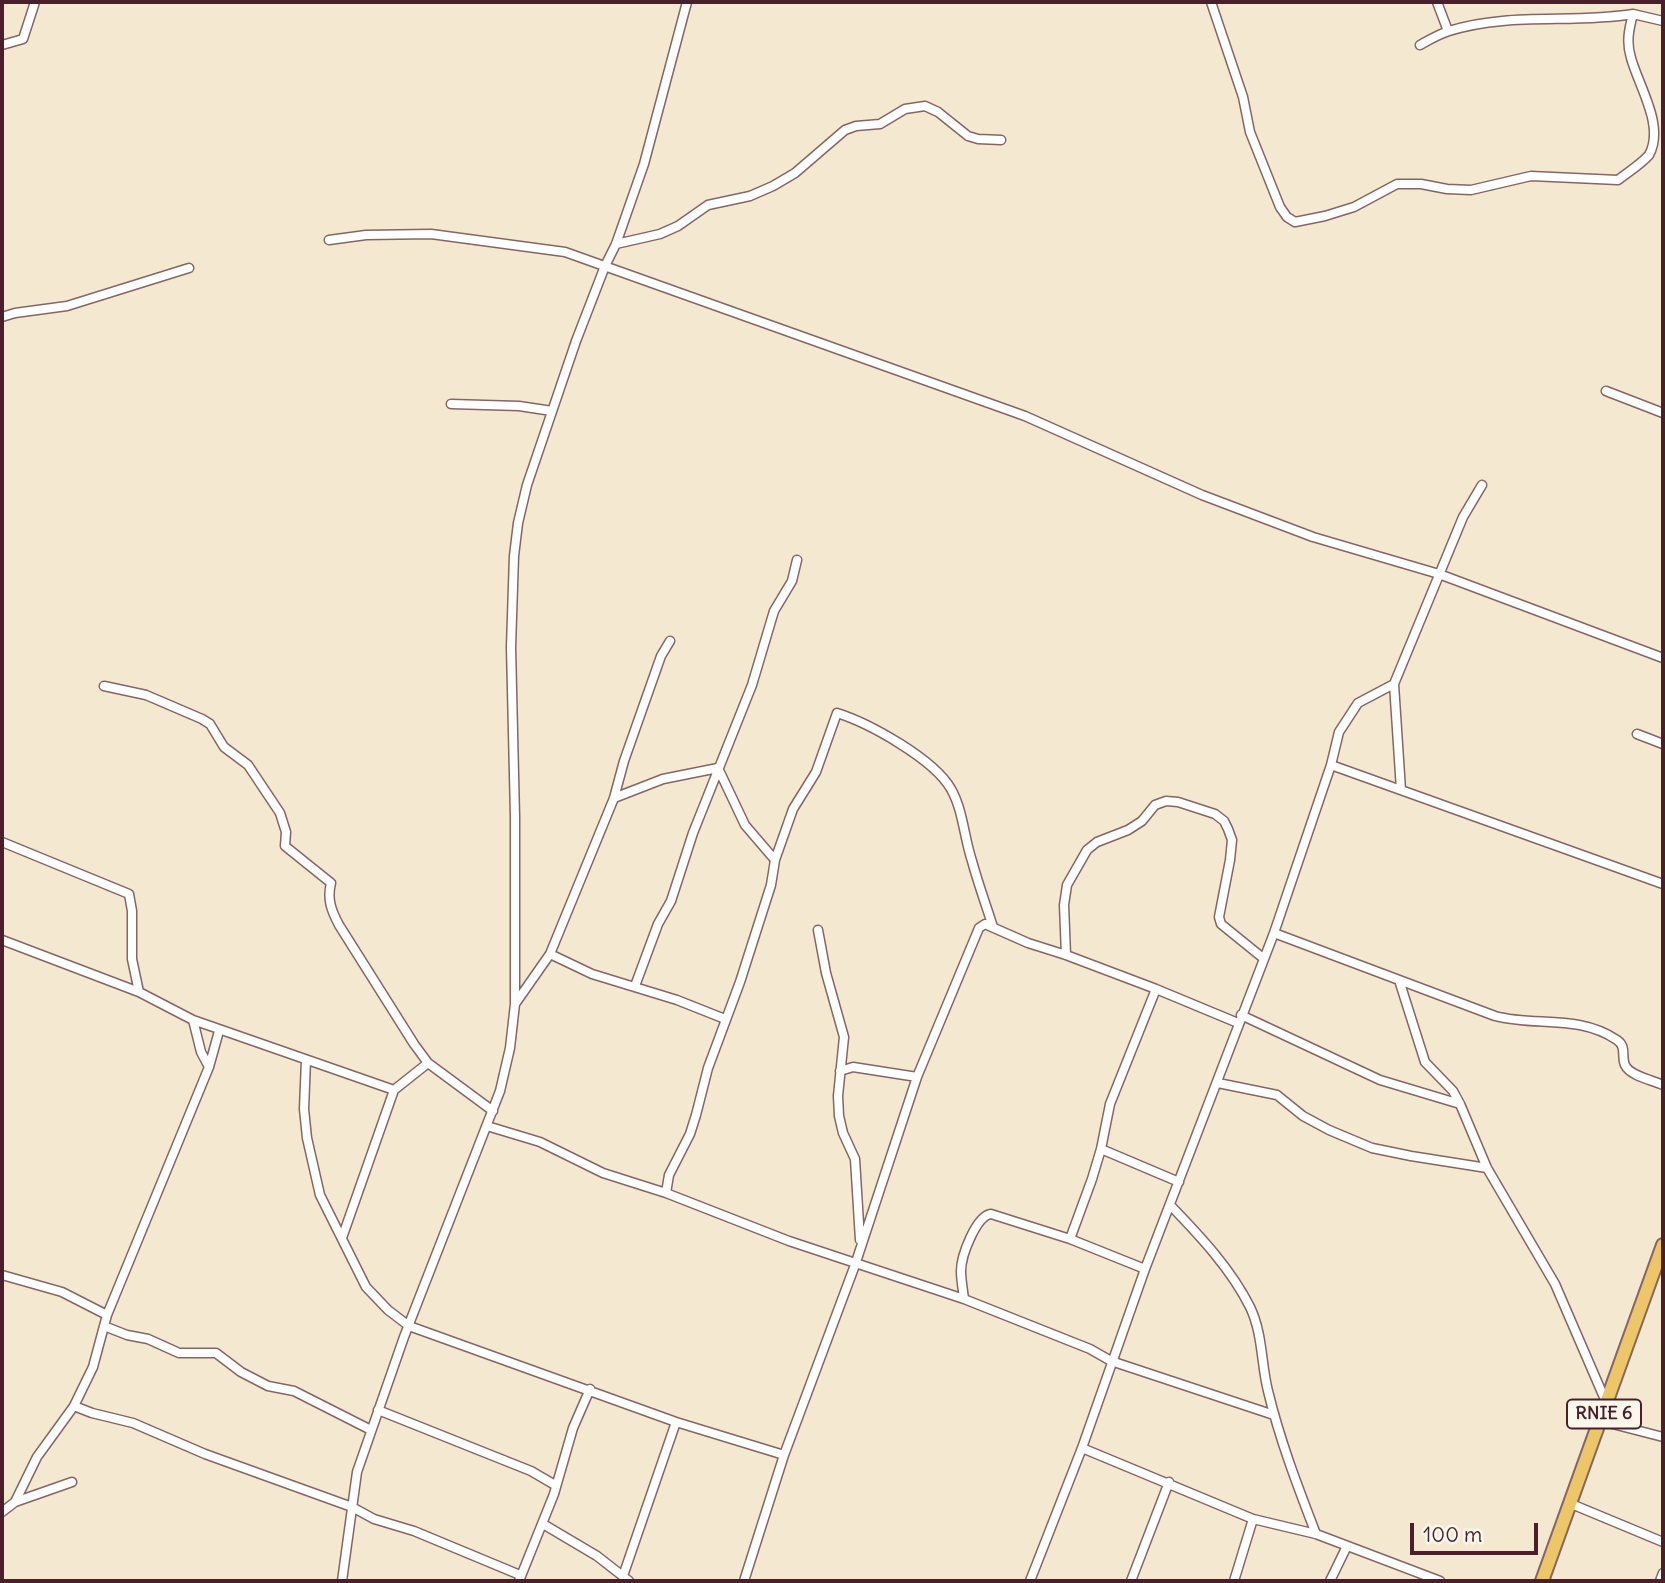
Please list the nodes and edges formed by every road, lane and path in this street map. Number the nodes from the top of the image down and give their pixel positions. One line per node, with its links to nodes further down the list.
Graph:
1 (35, 2): 9 (street)
2 (687, 2): 12 (street)
3 (1211, 2): 5 (street)
4 (1437, 2): 7 (street)
5 (1633, 14): 6 (street); 7 (street)
6 (1663, 21)
7 (1448, 31): 8 (street)
8 (1420, 44)
9 (2, 45)
10 (1002, 139): 12 (street)
11 (329, 240): 13 (street)
12 (616, 244): 13 (street)
13 (605, 266): 18 (street); 22 (street)
14 (189, 268): 15 (street)
15 (2, 317)
16 (1606, 391): 19 (street)
17 (451, 404): 18 (street)
18 (552, 411): 47 (street)
19 (1663, 413)
20 (1482, 485): 22 (street)
21 (797, 559): 30 (street)
22 (1439, 575): 24 (street); 25 (street)
23 (670, 641): 32 (street)
24 (1663, 658)
25 (1394, 684): 29 (street); 31 (street)
26 (104, 686): 53 (street)
27 (1637, 734): 28 (street)
28 (1663, 744)
29 (1331, 765): 31 (street); 38 (street)
30 (718, 768): 32 (street); 34 (street); 44 (street)
31 (1401, 790): 35 (street)
32 (614, 799): 40 (street)
33 (2, 842): 46 (street)
34 (775, 860): 36 (street); 48 (street)
35 (1663, 884)
36 (993, 927): 41 (street); 56 (street)
37 (818, 930): 55 (street)
38 (1275, 933): 42 (street); 43 (street)
39 (2, 940): 46 (street)
40 (550, 954): 44 (street); 47 (street)
41 (1066, 955): 42 (street); 45 (street)
42 (1263, 958): 49 (street)
43 (1399, 980): 58 (street); 60 (street)
44 (635, 986): 48 (street)
45 (1156, 989): 49 (street); 63 (street)
46 (139, 992): 50 (street)
47 (514, 1004): 61 (street)
48 (725, 1019): 66 (street)
49 (1240, 1019): 57 (street); 60 (street)
50 (193, 1020): 51 (street); 54 (street)
51 (219, 1031): 52 (street); 54 (street)
52 (306, 1060): 59 (street); 68 (street)
53 (428, 1063): 59 (street); 61 (street)
54 (209, 1067): 76 (street)
55 (840, 1071): 56 (street); 71 (street)
56 (917, 1077): 71 (street)
57 (1218, 1083): 64 (street); 65 (street)
58 (1663, 1085)
59 (394, 1090): 68 (street)
60 (1460, 1104): 64 (street)
61 (493, 1111): 62 (street)
62 (486, 1126): 66 (street); 78 (street)
63 (1101, 1149): 65 (street); 69 (street)
64 (1487, 1168): 81 (street)
65 (1179, 1182): 67 (street)
66 (666, 1193): 72 (street)
67 (1171, 1206): 73 (street); 84 (street)
68 (342, 1238): 78 (street)
69 (1070, 1239): 73 (street); 75 (street)
70 (1663, 1245): 81 (main road, RNIE 6)
71 (860, 1246): 72 (street)
72 (855, 1265): 75 (street); 90 (street)
73 (1145, 1269): 79 (street)
74 (2, 1275): 76 (street)
75 (964, 1299): 79 (street)
76 (107, 1315): 77 (street)
77 (104, 1326): 82 (street); 87 (street)
78 (409, 1326): 80 (street); 83 (street)
79 (1111, 1361): 84 (street); 89 (street)
80 (590, 1389): 86 (street); 93 (street)
81 (1607, 1404): 85 (main road, RNIE 6)
82 (74, 1406): 94 (street); 96 (street)
83 (377, 1410): 87 (street); 93 (street)
84 (1274, 1415): 100 (street)
85 (1601, 1421): 88 (street); 95 (main road, RNIE 6)
86 (676, 1422): 90 (street); 105 (street)
87 (371, 1430): 96 (street)
88 (1663, 1437)
89 (1082, 1448): 92 (street); 108 (street)
90 (784, 1455): 107 (street)
91 (72, 1482): 94 (street)
92 (1169, 1482): 98 (street); 109 (street)
93 (555, 1485): 99 (street)
94 (15, 1502): 97 (street)
95 (1569, 1503): 101 (street); 113 (main road, RNIE 6)
96 (352, 1507): 104 (street); 106 (street)
97 (2, 1512)
98 (1253, 1519): 100 (street); 110 (street)
99 (543, 1524): 104 (street); 105 (street)
100 (1316, 1534): 102 (street)
101 (1663, 1542)
102 (1347, 1546): 111 (street); 112 (street)
103 (1663, 1573): 114 (street)
104 (520, 1578)
105 (626, 1579)
106 (342, 1581)
107 (744, 1581)
108 (1030, 1581)
109 (1131, 1581)
110 (1234, 1581)
111 (1330, 1581)
112 (1436, 1581)
113 (1542, 1581)
114 (1660, 1581)

